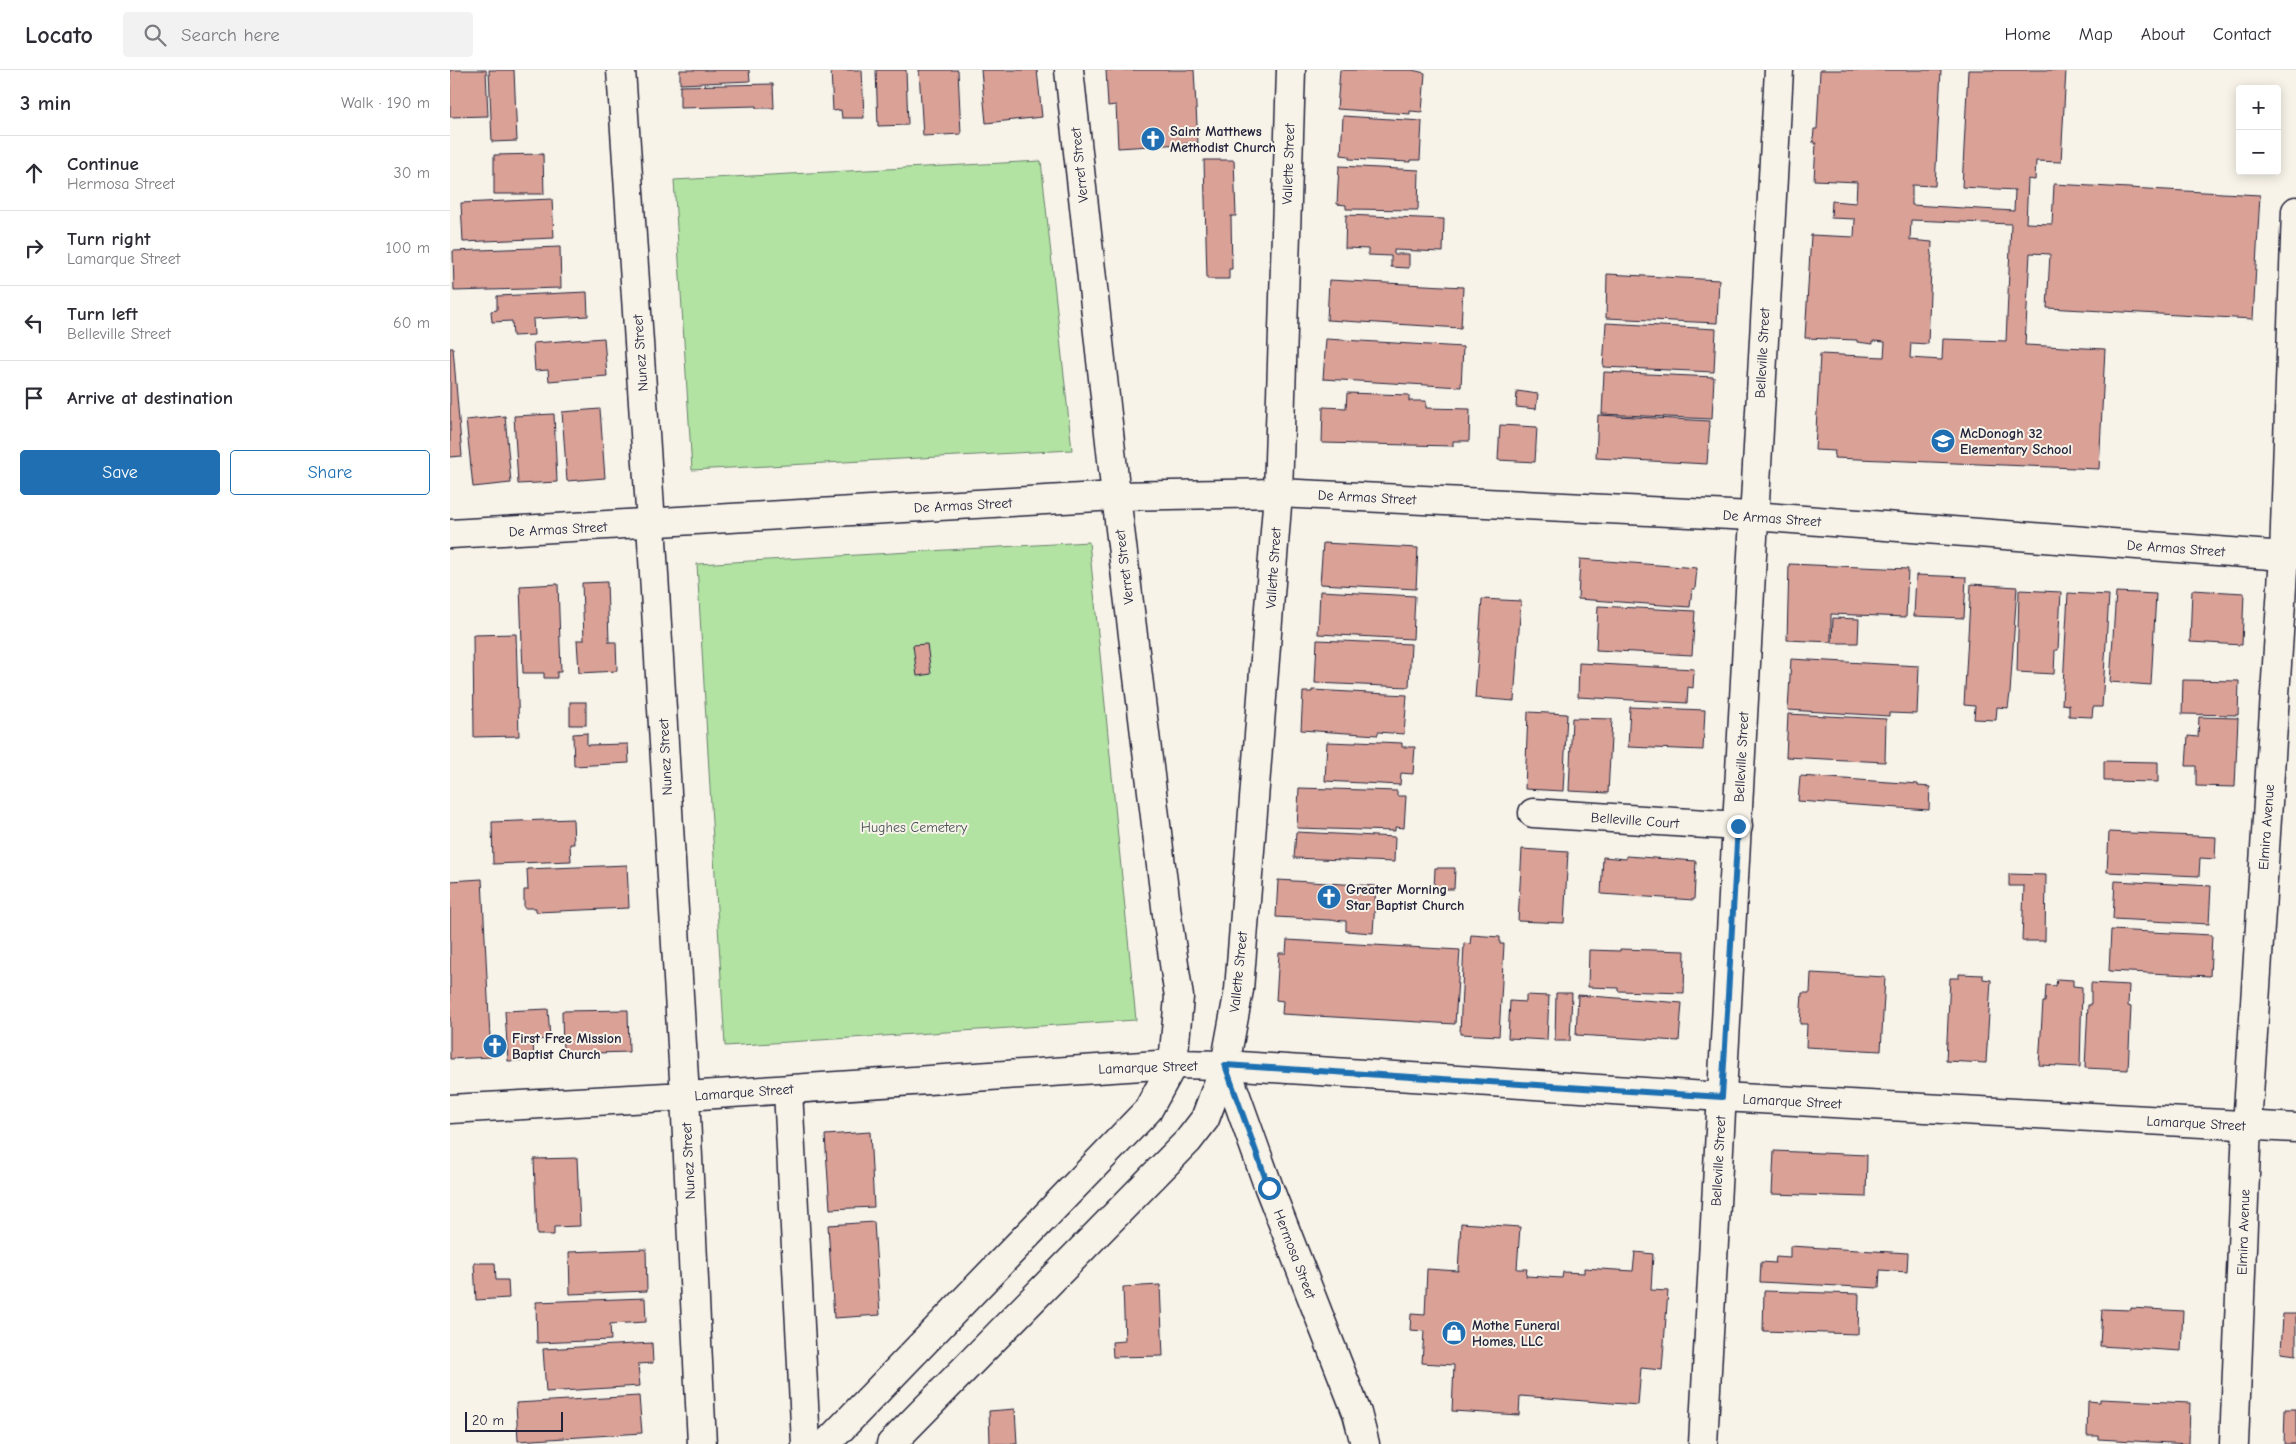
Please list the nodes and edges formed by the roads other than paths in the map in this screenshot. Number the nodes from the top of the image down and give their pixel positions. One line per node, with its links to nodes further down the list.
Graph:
1 (621, 70): 9 (street, Nunez Street)
2 (1068, 70): 7 (street, Verret Street)
3 (1291, 70): 6 (street, Vallette Street)
4 (1779, 70): 8 (street, Belleville Street)
5 (2296, 211): 11 (street, Elmira Avenue)
6 (1278, 493): 7 (street, De Armas Street); 8 (street, De Armas Street); 15 (street, Vallette Street)
7 (1116, 496): 9 (street, De Armas Street); 14 (street, Verret Street)
8 (1752, 516): 11 (street, De Armas Street); 13 (street, Belleville Street)
9 (651, 524): 10 (street, De Armas Street); 17 (street, Nunez Street)
10 (450, 534)
11 (2284, 556): 20 (street, Elmira Avenue)
12 (1533, 813): 13 (street, Belleville Court)
13 (1738, 826): 18 (street, Belleville Street)
14 (1173, 1064): 15 (street, Lamarque Street); 16 (street, Lamarque Street); 24 (street)
15 (1225, 1065): 18 (street, Lamarque Street); 25 (street, Vallette Street); 26 (street, Hermosa Street)
16 (788, 1090): 17 (street, Lamarque Street); 23 (street)
17 (685, 1096): 19 (street, Lamarque Street); 22 (street, Nunez Street)
18 (1722, 1097): 20 (street, Lamarque Street); 27 (street, Belleville Street)
19 (450, 1109)
20 (2247, 1126): 21 (street, Lamarque Street); 28 (street, Elmira Avenue)
21 (2296, 1128)
22 (702, 1444)
23 (806, 1444)
24 (826, 1444)
25 (891, 1444)
26 (1365, 1444)
27 (1703, 1444)
28 (2234, 1444)

